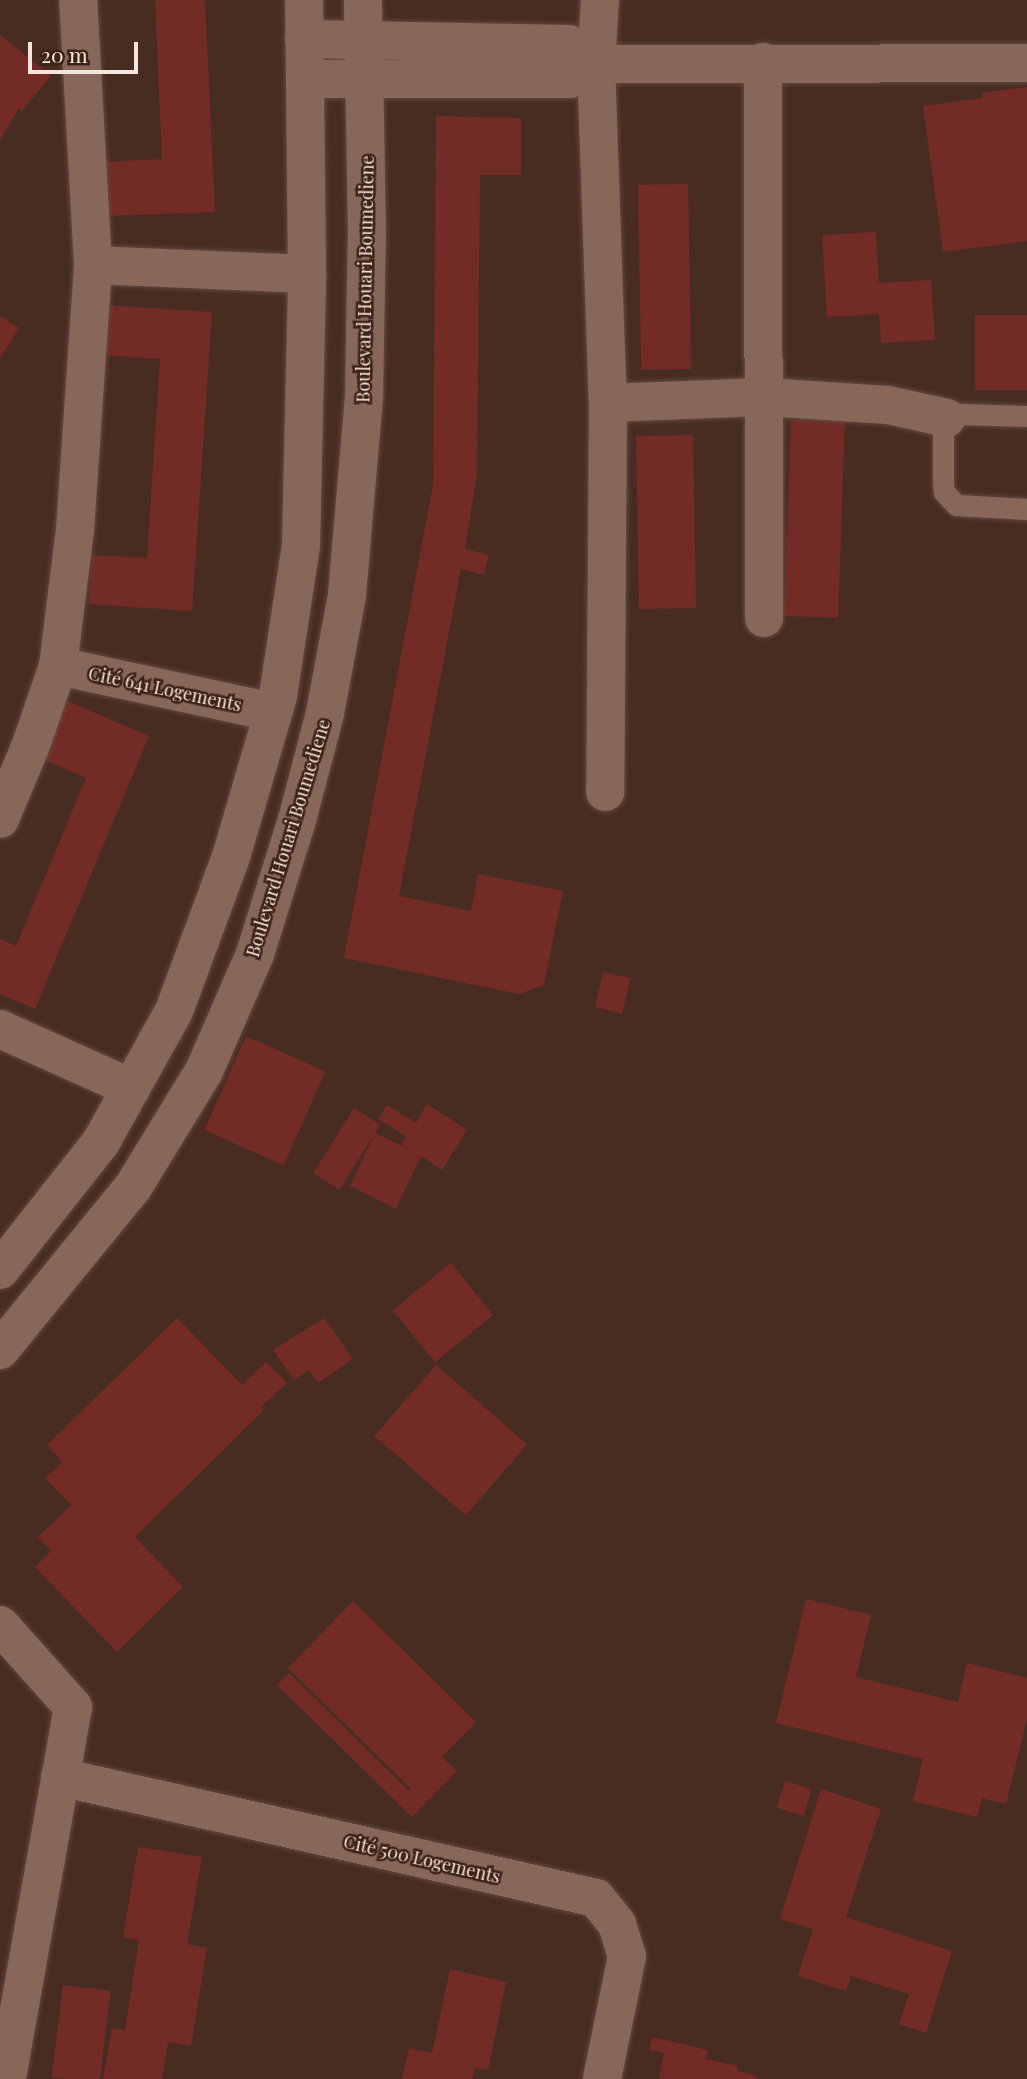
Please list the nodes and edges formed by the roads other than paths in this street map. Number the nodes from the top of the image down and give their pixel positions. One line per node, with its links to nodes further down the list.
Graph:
1 (78, 0): 12 (street)
2 (304, 0): 5 (street)
3 (363, 0): 6 (street, Boulevard Houari Boumediene)
4 (600, 0): 9 (street)
5 (304, 39): 6 (street); 10 (street)
6 (366, 41): 9 (street); 11 (street, Boulevard Houari Boumediene)
7 (763, 62): 8 (street); 9 (street); 14 (street)
8 (1027, 63)
9 (596, 64): 11 (street); 15 (street)
10 (305, 79): 11 (street); 13 (street)
11 (365, 81): 27 (street, Boulevard Houari Boumediene)
12 (93, 265): 13 (street); 20 (street)
13 (307, 274): 21 (street)
14 (764, 397): 15 (street); 17 (street); 19 (street)
15 (608, 402): 22 (street)
16 (1027, 416): 17 (lane)
17 (947, 418): 18 (lane)
18 (1027, 509)
19 (764, 618)
20 (58, 666): 21 (street, Cité 641 Logements); 23 (street)
21 (273, 712): 25 (street)
22 (605, 792)
23 (0, 819)
24 (0, 1029): 25 (street)
25 (131, 1088): 26 (street)
26 (0, 1270)
27 (0, 1350)
28 (0, 1625): 29 (street)
29 (60, 1777): 30 (street); 32 (street, Cité 500 Logements)
30 (10, 2007): 31 (street)
31 (7, 2079)
32 (602, 2079)

